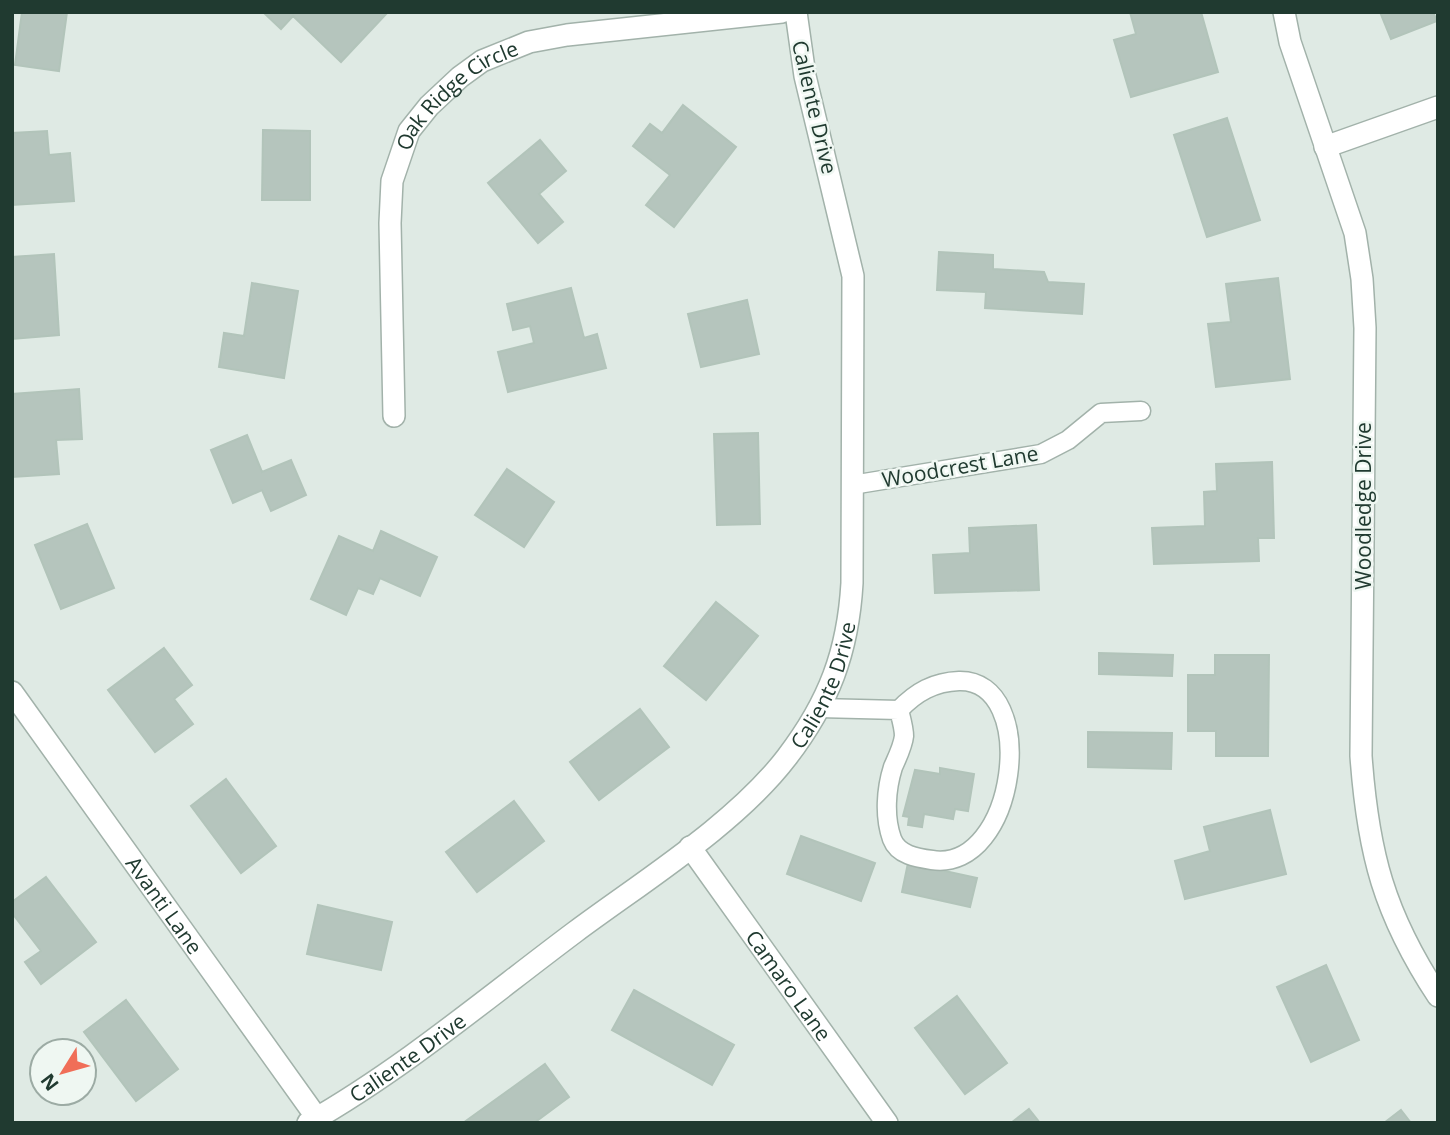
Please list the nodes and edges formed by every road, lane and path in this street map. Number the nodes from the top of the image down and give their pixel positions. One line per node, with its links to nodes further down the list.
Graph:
1 (782, 12): 7 (street, Oak Ridge Circle)
2 (796, 12): 8 (street, Caliente Drive)
3 (1284, 12): 5 (street, Woodledge Drive)
4 (1438, 107): 5 (street)
5 (1325, 148): 13 (street, Woodledge Drive)
6 (1141, 411): 8 (lane, Woodcrest Lane)
7 (394, 416)
8 (852, 485): 10 (street, Caliente Drive)
9 (12, 692): 14 (street, Avanti Lane)
10 (818, 708): 11 (lane); 12 (street, Caliente Drive)
11 (899, 710): 11 (lane)
12 (690, 847): 14 (street, Caliente Drive); 15 (street, Camaro Lane)
13 (1438, 996)
14 (313, 1120)
15 (887, 1123)

